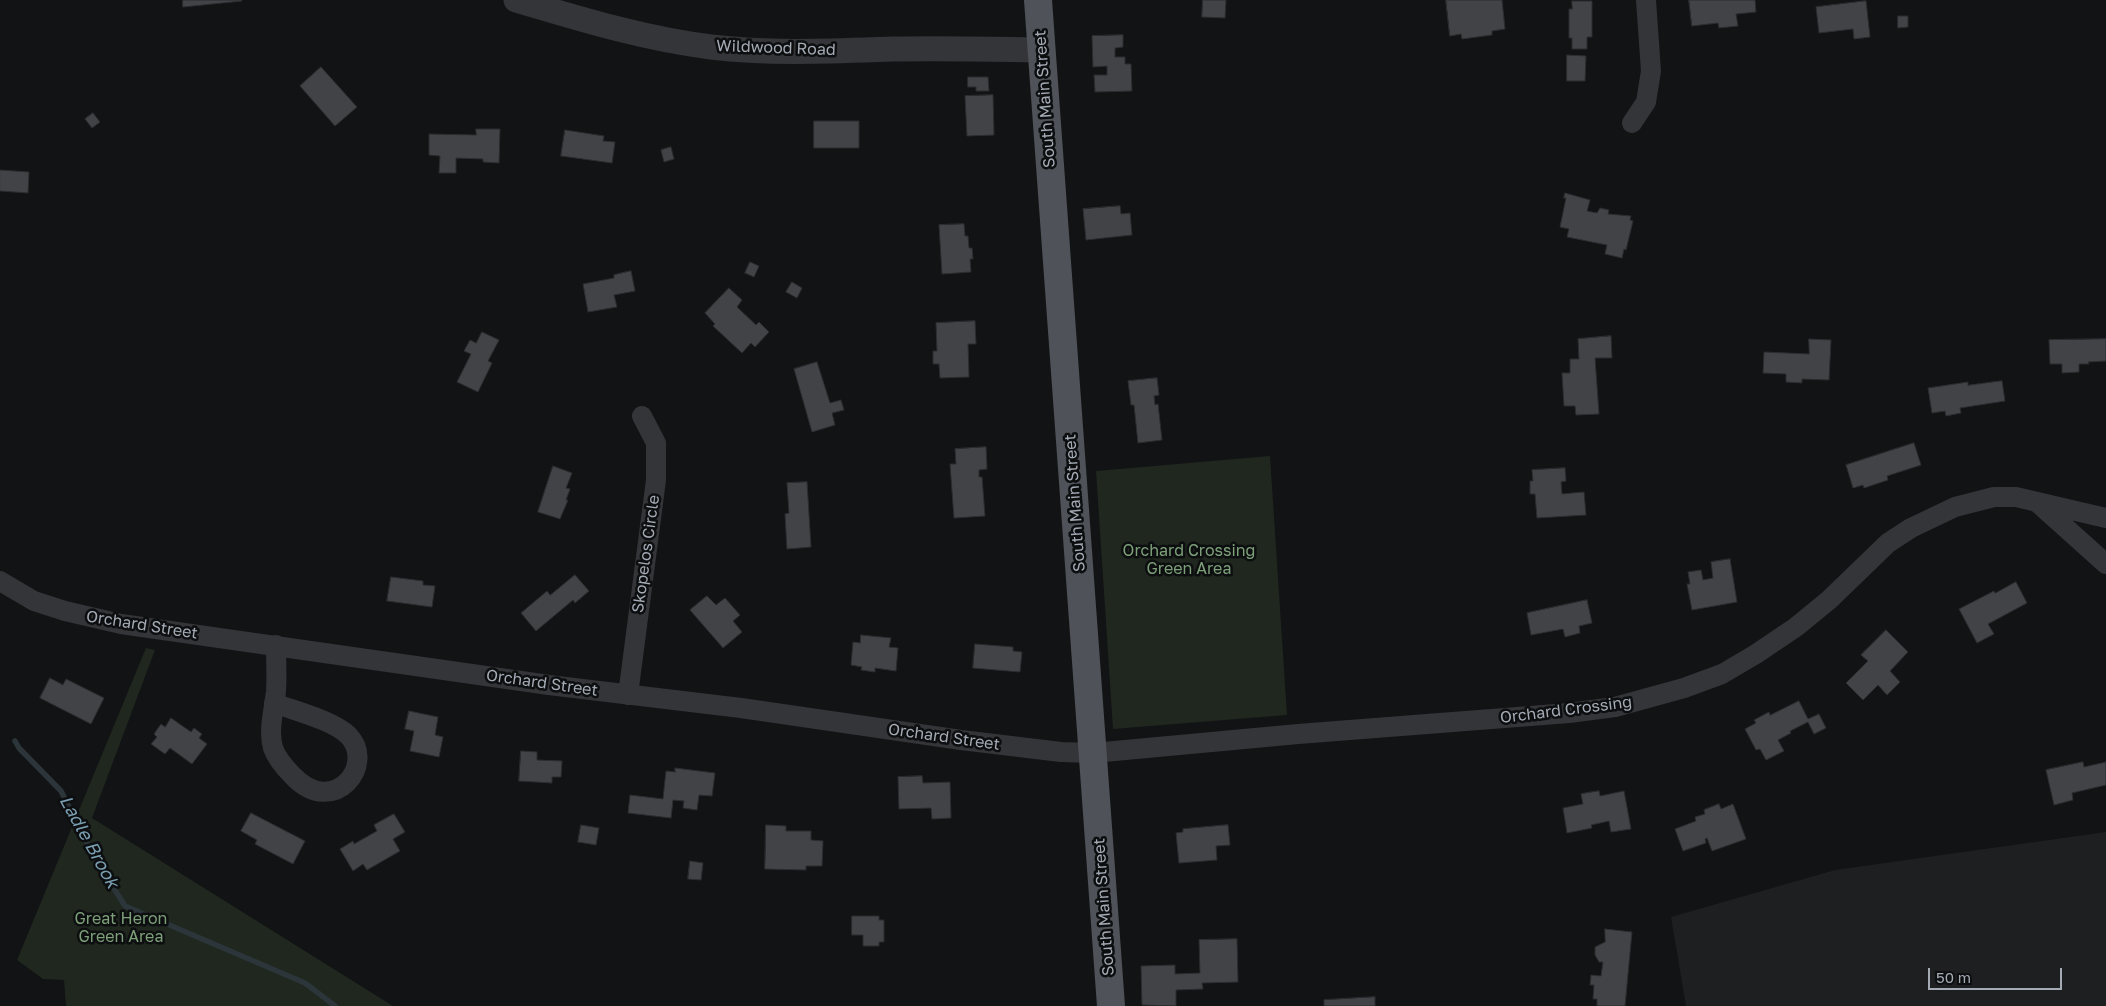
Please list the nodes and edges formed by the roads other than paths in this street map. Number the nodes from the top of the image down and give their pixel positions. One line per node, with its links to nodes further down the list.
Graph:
1 (516, 0): 4 (street, Wildwood Road)
2 (1038, 0): 4 (main road, South Main Street)
3 (1646, 0): 5 (street)
4 (1041, 50): 14 (main road, South Main Street)
5 (1632, 122)
6 (642, 416): 12 (street, Skopelos Circle)
7 (2038, 504): 8 (street, Orchard Crossing); 9 (street, Orchard Crossing); 14 (street, Orchard Crossing)
8 (2106, 518)
9 (2106, 564)
10 (0, 581): 11 (street, Orchard Street)
11 (276, 645): 12 (street, Orchard Street); 13 (street)
12 (628, 695): 14 (street, Orchard Street)
13 (274, 703): 13 (street)
14 (1093, 752): 15 (main road, South Main Street)
15 (1111, 1006)

